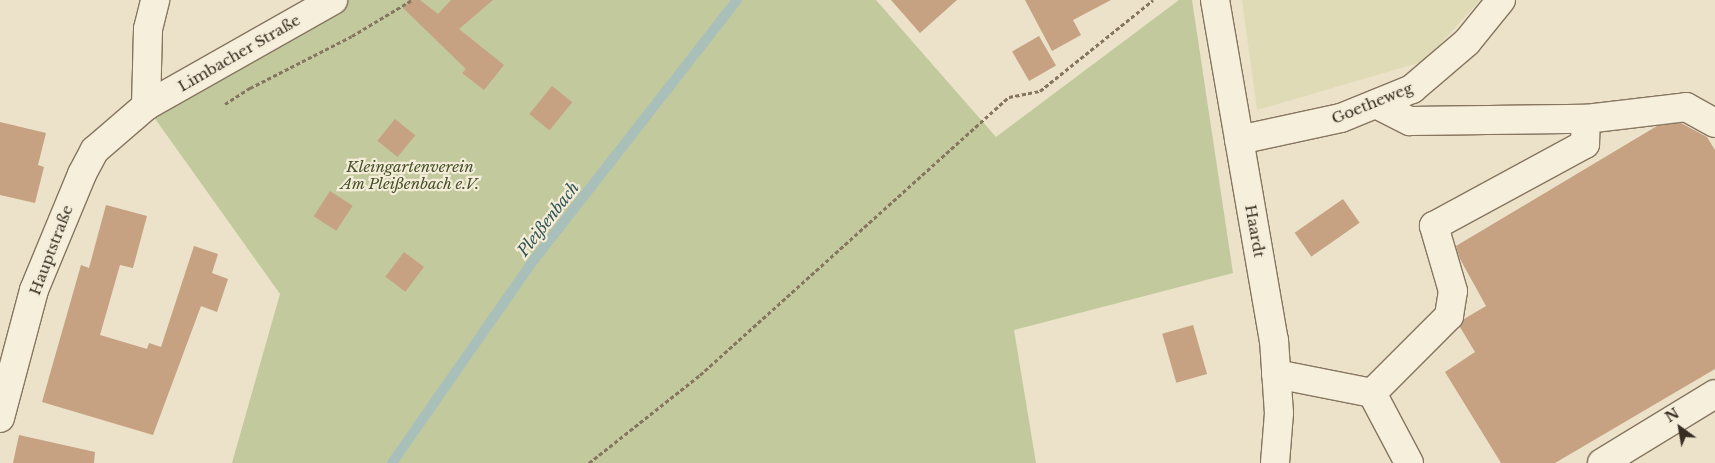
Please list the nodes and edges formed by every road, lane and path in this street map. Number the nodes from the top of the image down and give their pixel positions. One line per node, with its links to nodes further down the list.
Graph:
1 (155, 0): 9 (street)
2 (332, 0): 9 (street, Limbacher Straße)
3 (412, 0): 7 (path)
4 (1153, 0): 18 (path)
5 (1215, 0): 12 (street, Haardt)
6 (1501, 0): 8 (street, Goetheweg)
7 (225, 104)
8 (1376, 104): 10 (street); 12 (street, Goetheweg)
9 (146, 106): 14 (street, Hauptstraße)
10 (1586, 119): 11 (street); 15 (street)
11 (1715, 123)
12 (1239, 140): 13 (street, Haardt)
13 (1276, 374): 15 (street); 19 (street, Haardt)
14 (3, 386): 17 (street, Hauptstraße)
15 (1372, 394): 20 (street)
16 (1715, 394): 21 (street)
17 (0, 418)
18 (589, 463)
19 (1275, 463)
20 (1409, 463)
21 (1602, 463)

